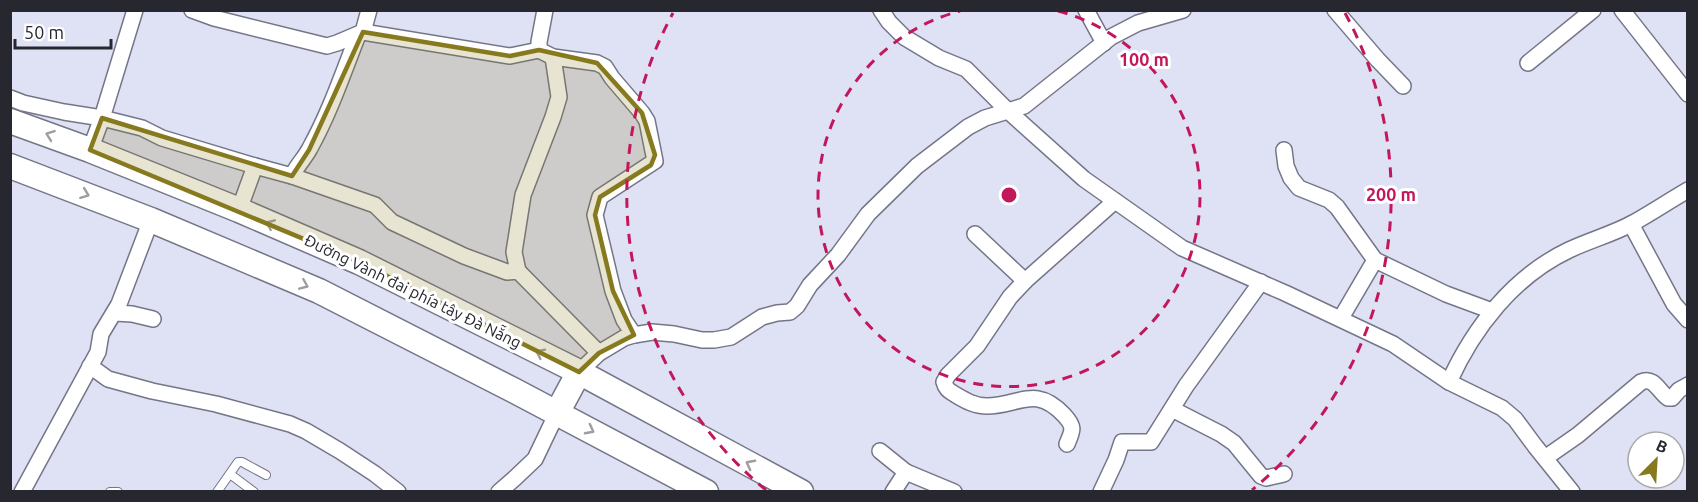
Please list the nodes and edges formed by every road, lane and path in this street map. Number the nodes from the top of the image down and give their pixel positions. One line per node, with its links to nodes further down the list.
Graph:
1 (135, 10): 19 (street)
2 (192, 10): 11 (street)
3 (369, 10): 11 (street)
4 (545, 10): 13 (street)
5 (881, 10): 18 (street)
6 (1086, 10): 12 (street)
7 (1183, 10): 12 (street)
8 (1335, 10): 15 (street)
9 (1593, 10): 14 (street)
10 (1622, 10): 16 (street)
11 (360, 34): 13 (street); 25 (street)
12 (1104, 43): 18 (street)
13 (546, 53): 33 (street); 41 (street)
14 (1528, 63)
15 (1403, 86)
16 (1688, 94)
17 (10, 98): 19 (street)
18 (1007, 110): 27 (street); 41 (street)
19 (102, 118): 21 (street); 24 (street)
20 (10, 121): 21 (main road, Đường Vành đai phía tây Đà Nẵng, one-way to 20)
21 (90, 150): 28 (main road, Đường Vành đai phía tây Đà Nẵng)
22 (1284, 150): 32 (street)
23 (10, 166): 29 (main road, one-way to 29)
24 (255, 166): 25 (street); 28 (street)
25 (292, 176): 33 (street)
26 (1688, 190): 30 (street)
27 (1115, 201): 34 (street); 35 (street)
28 (239, 210): 44 (main road, Đường Vành đai phía tây Đà Nẵng, one-way to 28)
29 (151, 220): 37 (street); 48 (main road, one-way to 48)
30 (1631, 224): 36 (street); 40 (street)
31 (975, 234): 34 (street)
32 (1375, 260): 36 (street); 38 (street)
33 (518, 271): 42 (street)
34 (1025, 281): 49 (street)
35 (1261, 282): 38 (street); 47 (street)
36 (1492, 311): 45 (street)
37 (115, 313): 39 (street); 43 (street)
38 (1341, 318): 45 (street)
39 (153, 319)
40 (1688, 320)
41 (634, 335): 42 (street)
42 (599, 353): 44 (street)
43 (90, 366): 56 (street); 61 (street)
44 (579, 372): 48 (main road); 64 (main road, Đường Vành đai phía tây Đà Nẵng, one-way to 44)
45 (1449, 382): 51 (street)
46 (1688, 385): 51 (street)
47 (1172, 409): 54 (street); 67 (street)
48 (557, 413): 62 (street); 63 (main road, one-way to 63)
49 (1067, 444)
50 (880, 451): 52 (street)
51 (1545, 458): 68 (street)
52 (906, 471): 65 (street); 66 (street)
53 (230, 474): 55 (lane); 59 (lane); 60 (lane)
54 (1284, 474)
55 (266, 475)
56 (22, 492)
57 (110, 492): 58 (lane)
58 (118, 492)
59 (217, 492)
60 (254, 492)
61 (398, 492)
62 (499, 492)
63 (706, 492)
64 (801, 492)
65 (893, 492)
66 (954, 492)
67 (1101, 492)
68 (1572, 492)

